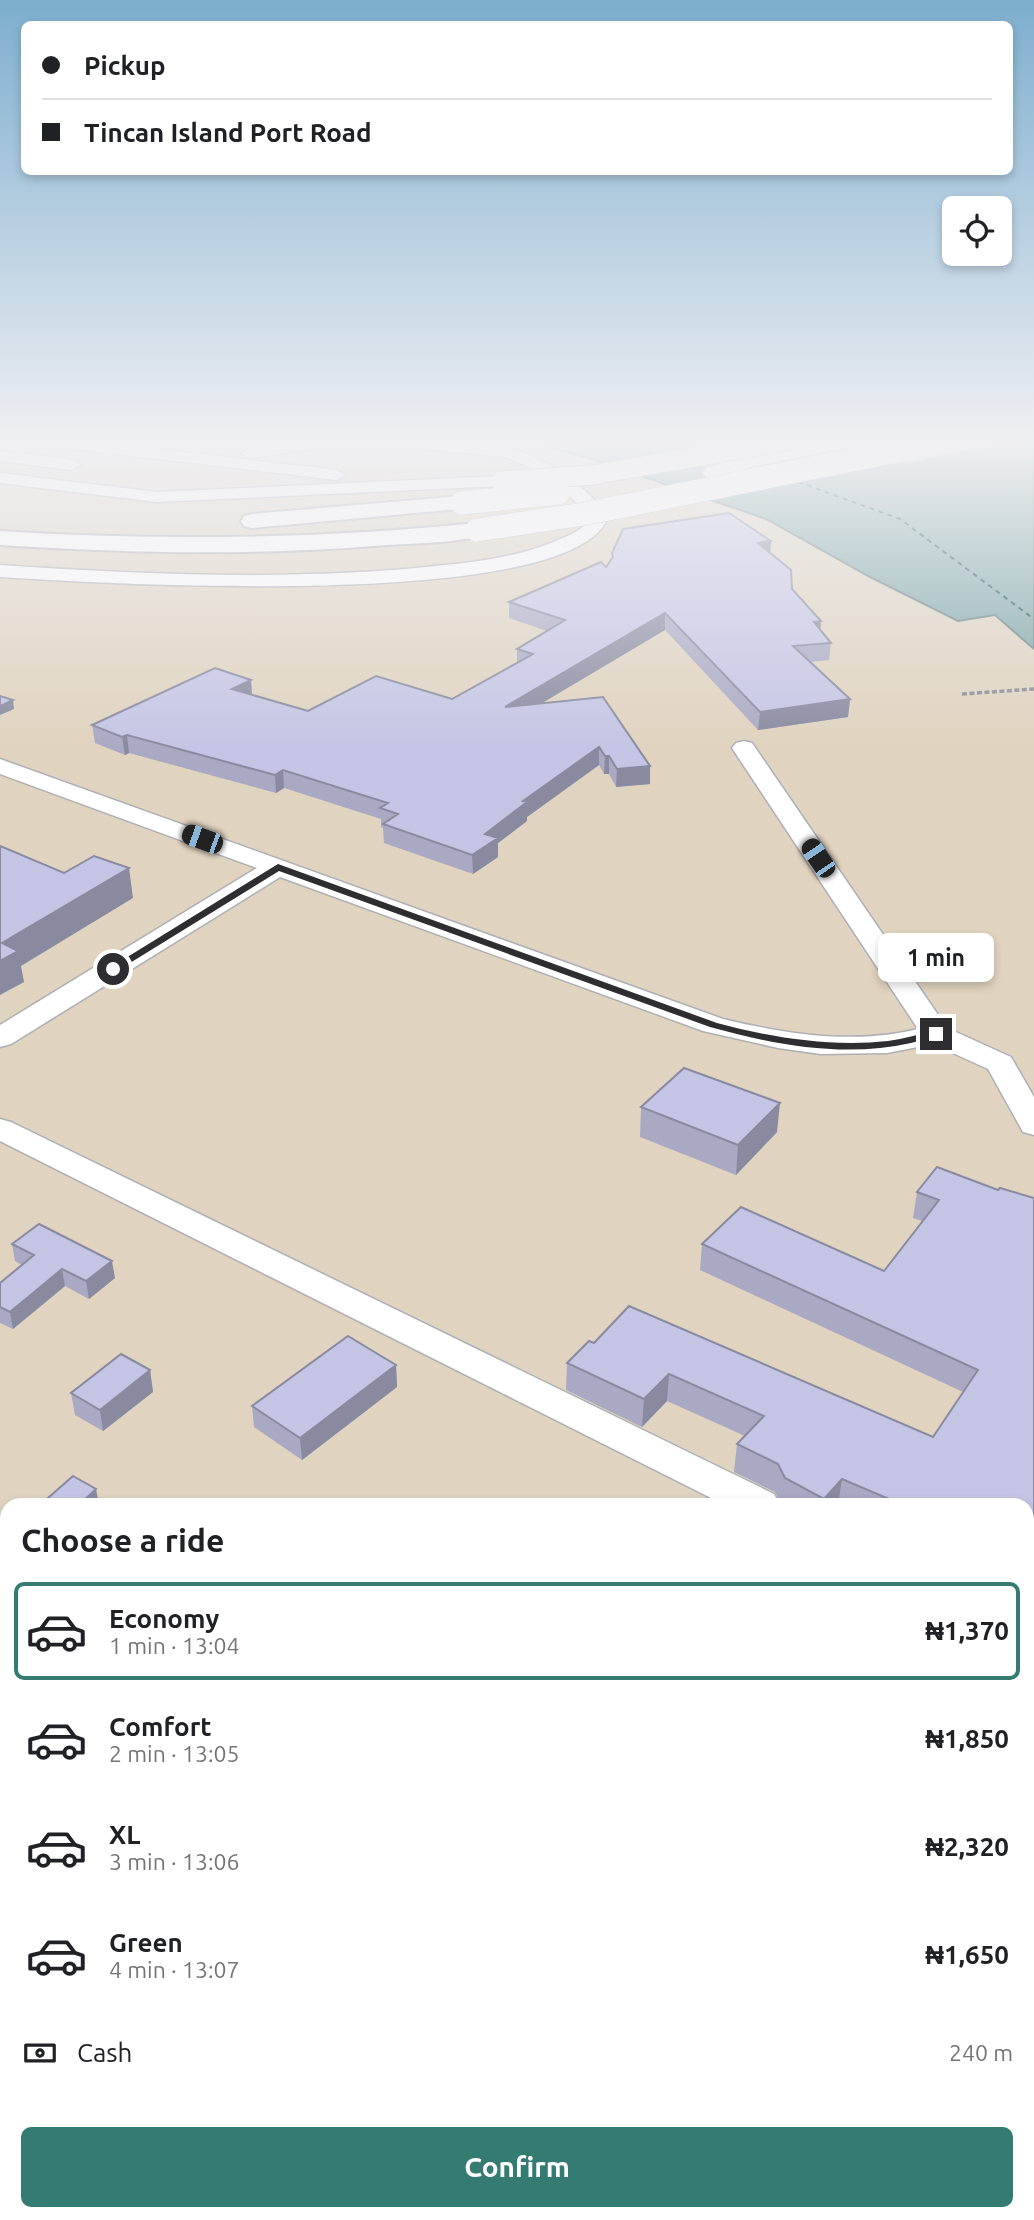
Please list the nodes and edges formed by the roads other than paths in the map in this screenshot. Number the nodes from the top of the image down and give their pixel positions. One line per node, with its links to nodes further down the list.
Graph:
1 (31, 544): 5 (highway)
2 (78, 544): 3 (highway, bridge)
3 (317, 544)
4 (565, 544): 6 (street)
5 (0, 546)
6 (0, 571)
7 (744, 748): 10 (street)
8 (0, 766): 9 (street)
9 (278, 867): 10 (street); 11 (street)
10 (936, 1034): 12 (street)
11 (0, 1038)
12 (1034, 1125)
13 (0, 1129): 14 (street)
14 (746, 1498)

